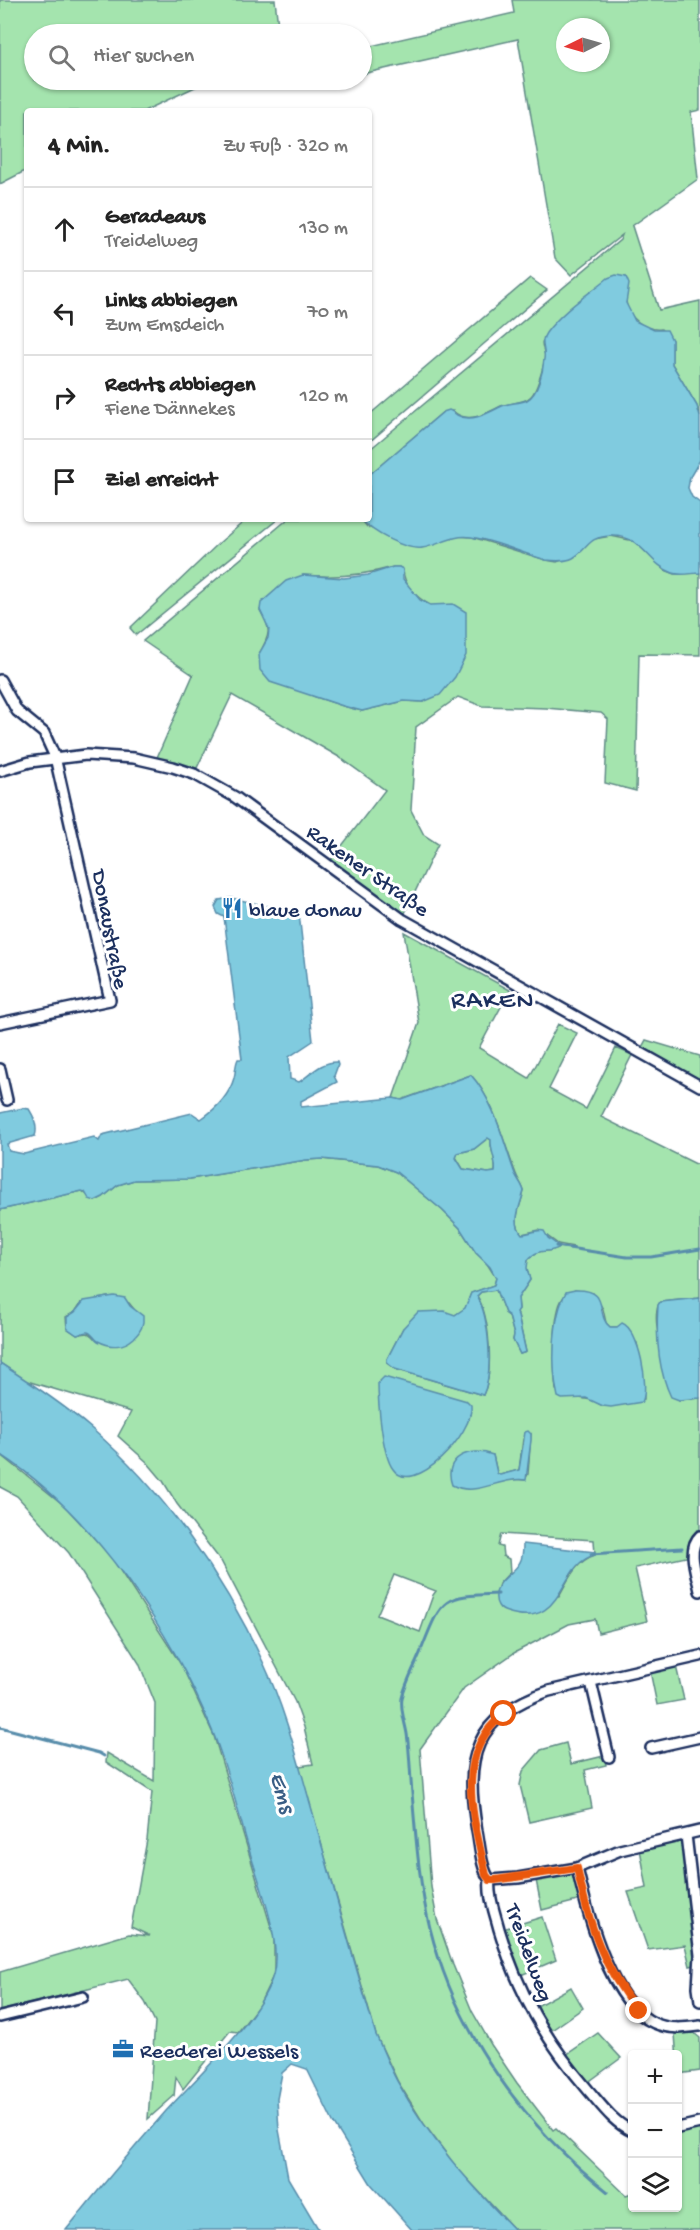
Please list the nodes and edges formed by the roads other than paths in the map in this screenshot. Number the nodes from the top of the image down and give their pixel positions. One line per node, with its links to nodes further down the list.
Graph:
1 (0, 680): 2 (street)
2 (55, 757): 3 (street, Rakener Straße); 4 (street, Donaustraße); 6 (street, Rakener Straße)
3 (0, 771)
4 (0, 1023)
5 (0, 1069): 7 (street)
6 (700, 1086)
7 (7, 1100)
8 (698, 1537): 9 (street)
9 (700, 1591)
10 (700, 1656): 11 (street, Treidelweg)
11 (591, 1682): 14 (street); 18 (street, Treidelweg)
12 (700, 1737): 13 (street)
13 (651, 1748)
14 (609, 1757)
15 (700, 1831): 16 (street)
16 (686, 1835): 17 (street); 20 (street)
17 (577, 1868): 18 (street); 22 (street)
18 (490, 1880): 25 (street, Treidelweg)
19 (83, 1997): 21 (street)
20 (700, 2001)
21 (0, 2017)
22 (700, 2026)
23 (700, 2123): 24 (street)
24 (682, 2127)
25 (628, 2128)

